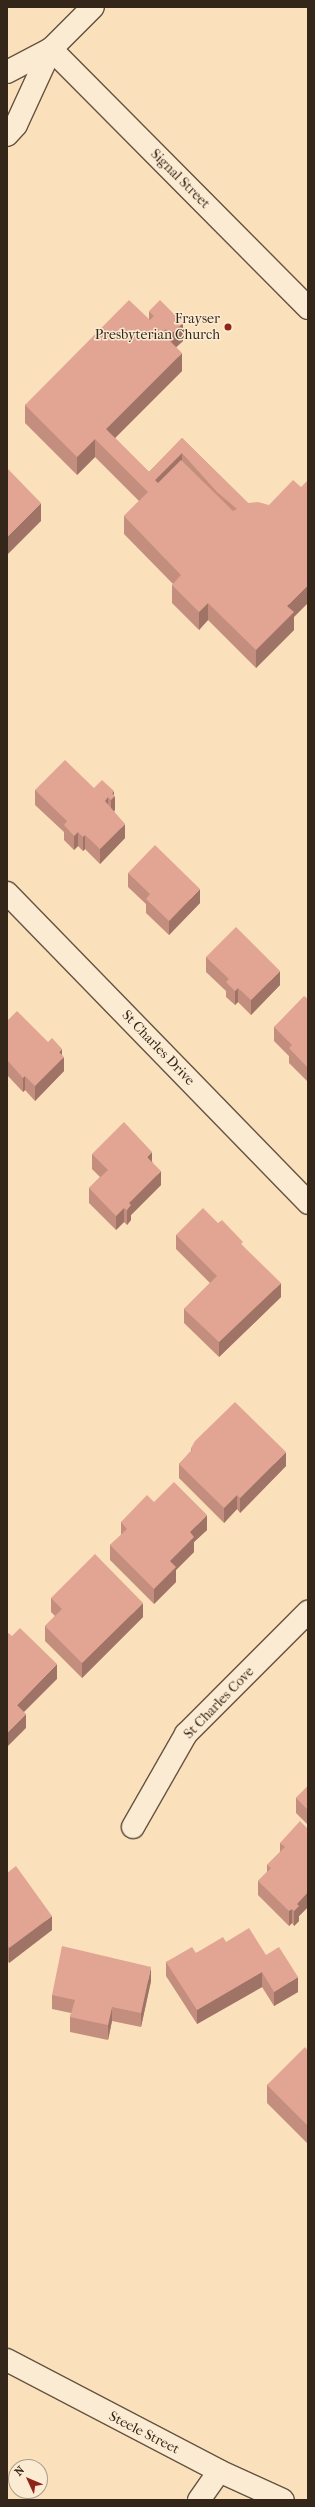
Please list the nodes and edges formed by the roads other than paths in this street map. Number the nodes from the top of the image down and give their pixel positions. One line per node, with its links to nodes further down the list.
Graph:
1 (93, 7): 2 (street)
2 (51, 49): 3 (street); 4 (street); 5 (street, Signal Street)
3 (7, 72)
4 (7, 135)
5 (308, 308)
6 (7, 893): 7 (street, St Charles Drive)
7 (308, 1203)
8 (308, 1612): 9 (street, St Charles Cove)
9 (133, 1827)
10 (7, 2360): 11 (street, Steele Street)
11 (219, 2471): 12 (street); 13 (street, Steele Street)
12 (198, 2500)
13 (283, 2500)

